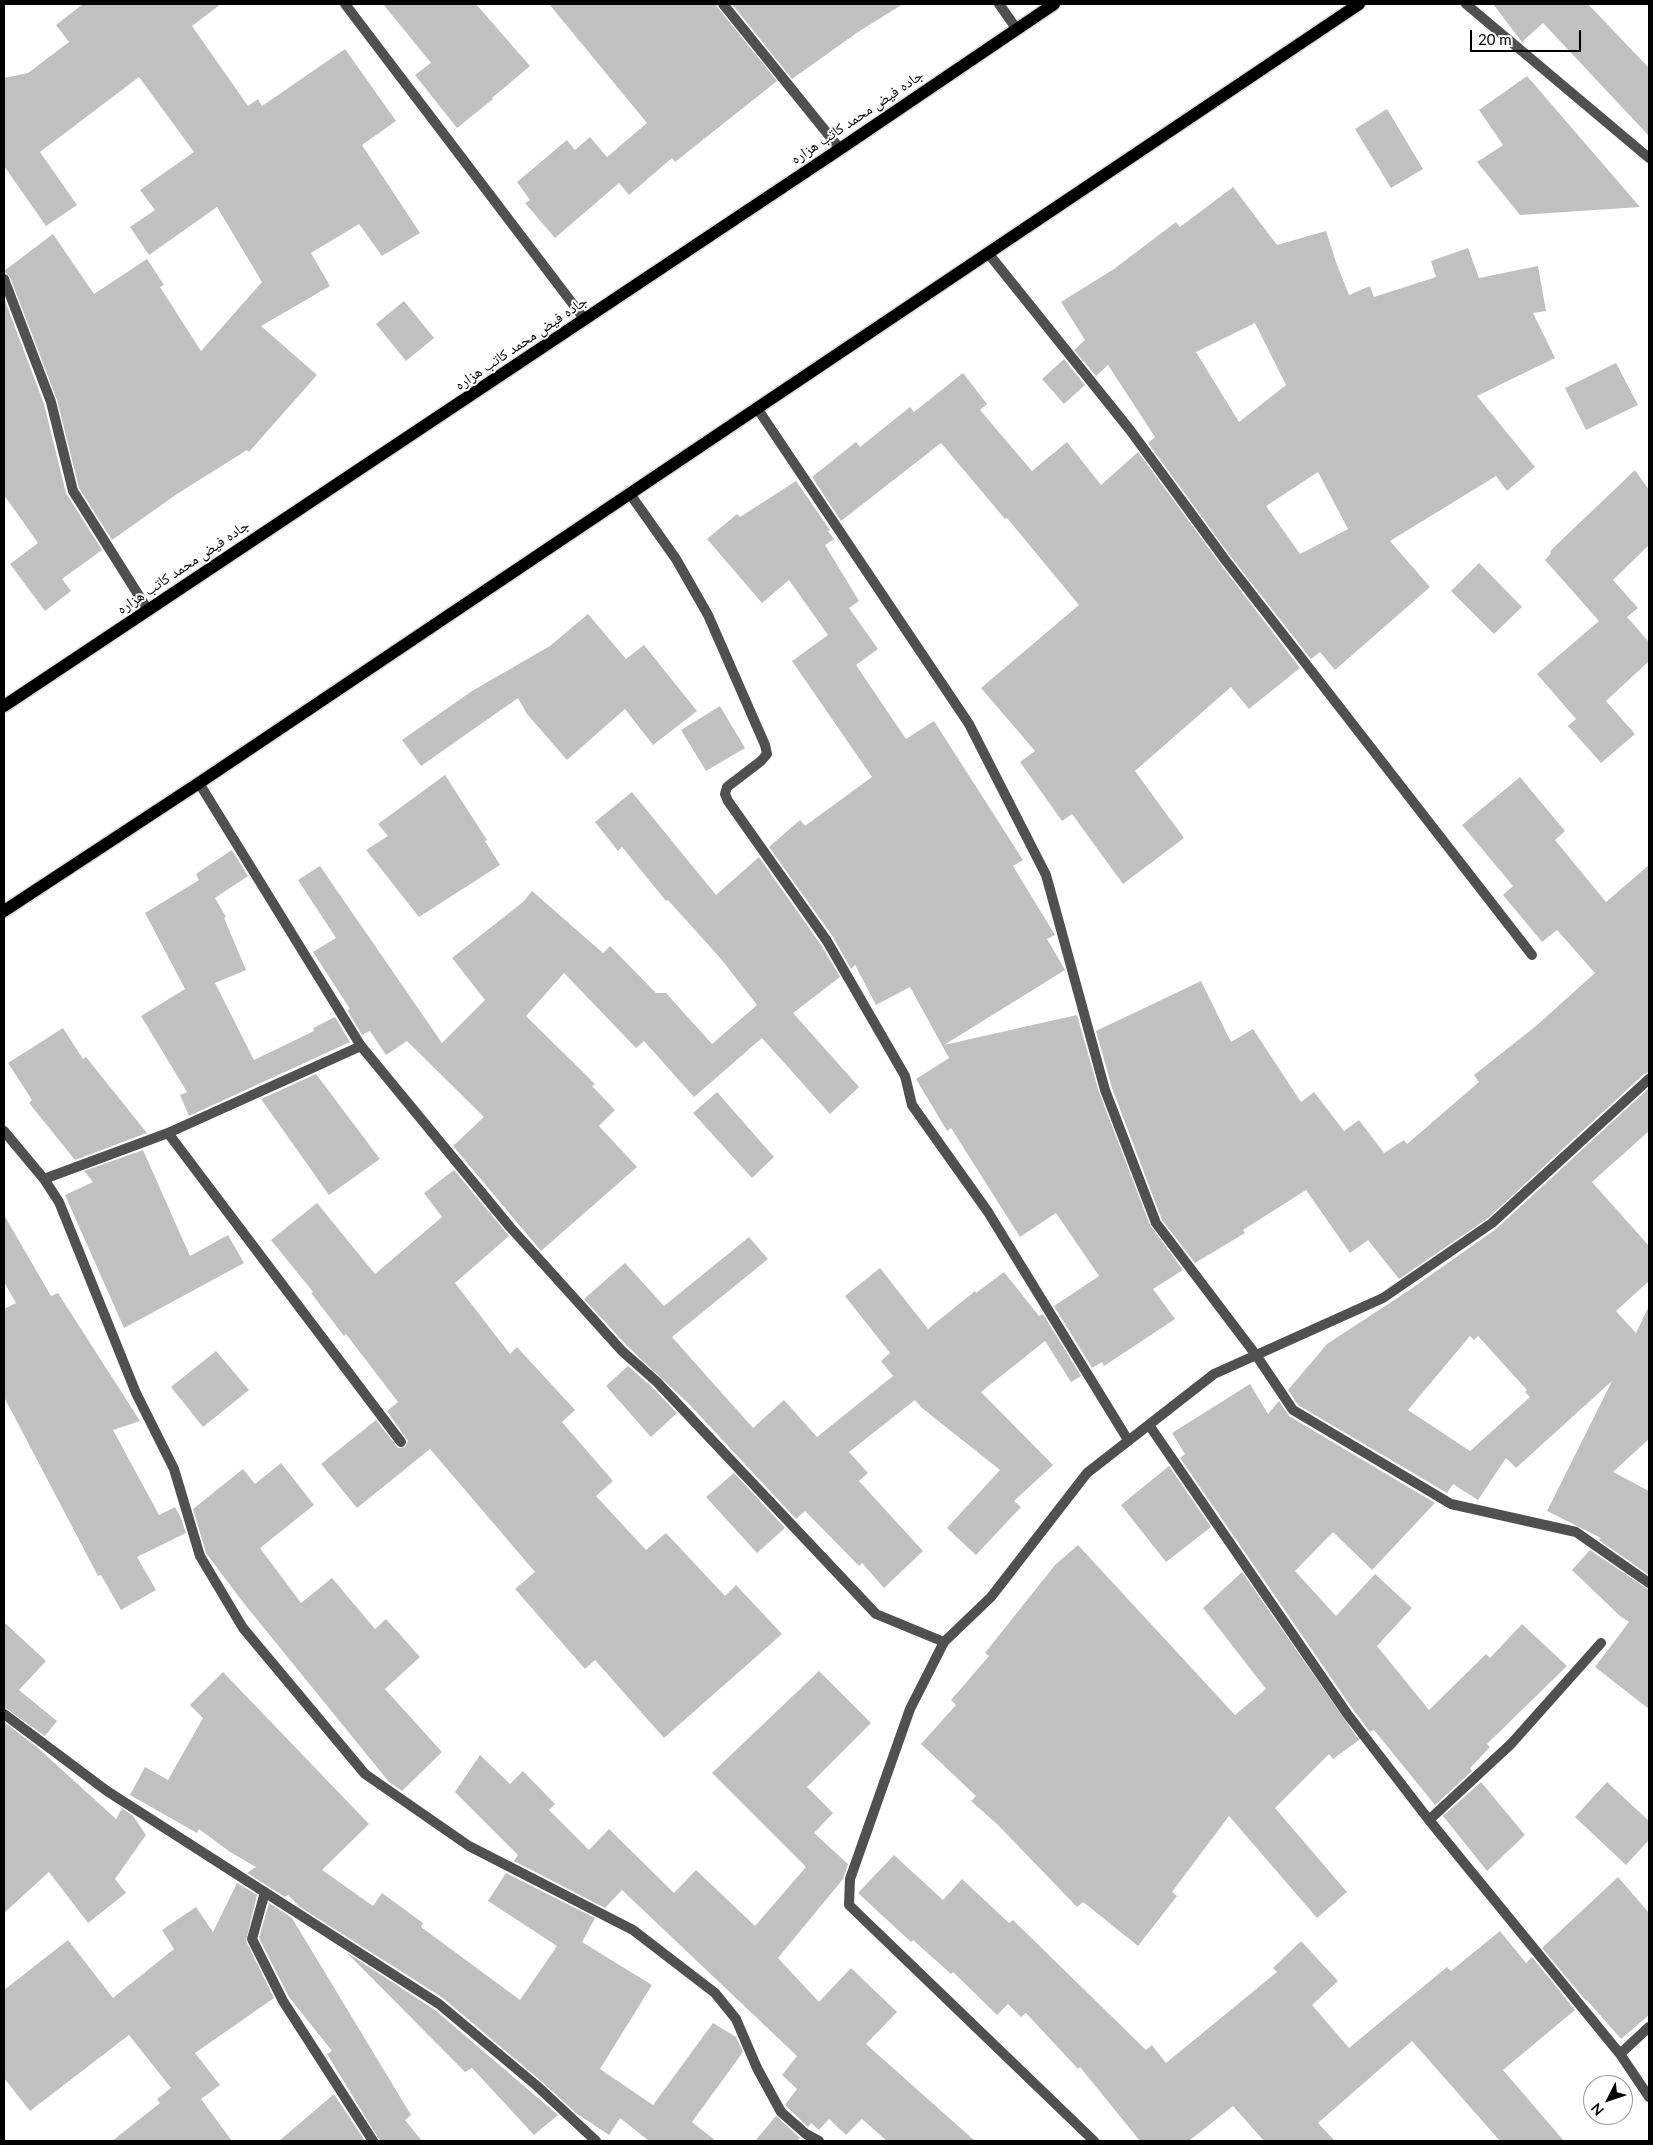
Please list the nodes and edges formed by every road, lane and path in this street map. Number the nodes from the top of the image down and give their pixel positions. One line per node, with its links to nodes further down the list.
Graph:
1 (345, 4): 12 (street)
2 (723, 4): 8 (street)
3 (999, 4): 7 (street)
4 (1054, 4): 7 (main road, جاده فیض محمد کاتب هزاره)
5 (1359, 4): 10 (main road)
6 (1466, 4): 9 (street)
7 (1016, 28): 8 (main road, جاده فیض محمد کاتب هزاره)
8 (840, 149): 12 (main road, جاده فیض محمد کاتب هزاره)
9 (1649, 158)
10 (988, 253): 13 (main road); 19 (street)
11 (4, 279): 15 (street)
12 (585, 320): 15 (main road, جاده فیض محمد کاتب هزاره)
13 (757, 408): 14 (main road); 25 (street)
14 (630, 494): 17 (main road); 27 (street)
15 (148, 610): 16 (main road, جاده فیض محمد کاتب هزاره)
16 (4, 706)
17 (199, 783): 18 (main road); 20 (street)
18 (4, 911)
19 (1532, 955)
20 (361, 1046): 23 (street); 30 (street)
21 (1649, 1079): 25 (street)
22 (4, 1131): 24 (street)
23 (168, 1133): 24 (street); 28 (street)
24 (44, 1179): 40 (street)
25 (1256, 1355): 26 (street); 29 (street)
26 (1149, 1424): 27 (street); 33 (street)
27 (1128, 1440): 30 (street)
28 (401, 1442)
29 (1649, 1584)
30 (944, 1642): 41 (street)
31 (1601, 1643): 33 (street)
32 (4, 1714): 34 (street)
33 (1429, 1820): 36 (street)
34 (265, 1892): 38 (street); 39 (street)
35 (1649, 2027): 36 (street)
36 (1620, 2054): 37 (street)
37 (1649, 2097)
38 (373, 2141)
39 (596, 2141)
40 (819, 2141)
41 (1094, 2141)

